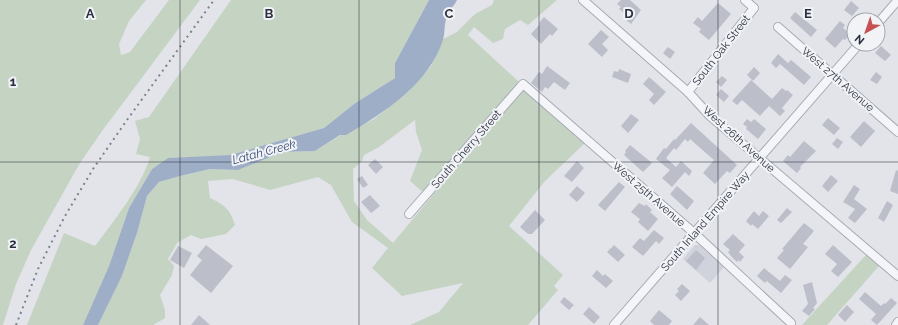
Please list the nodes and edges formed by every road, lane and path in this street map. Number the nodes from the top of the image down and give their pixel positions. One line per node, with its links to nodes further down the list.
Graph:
1 (583, 0): 9 (street, West 26th Avenue)
2 (745, 0): 9 (street, South Oak Street)
3 (898, 0): 4 (street)
4 (886, 14)
5 (778, 27): 7 (street, West 27th Avenue)
6 (852, 52): 7 (street, South Inland Empire Way)
7 (833, 74): 10 (street, West 27th Avenue); 11 (street, South Inland Empire Way)
8 (522, 84): 12 (street, South Cherry Street); 13 (street, West 25th Avenue)
9 (688, 92): 11 (street, West 26th Avenue)
10 (898, 132)
11 (760, 158): 13 (street, South Inland Empire Way); 14 (street, West 26th Avenue)
12 (409, 214)
13 (694, 233): 15 (street, West 25th Avenue); 17 (street, South Inland Empire Way)
14 (898, 276)
15 (791, 322)
16 (898, 322): 18 (street)
17 (614, 325)
18 (896, 325)

